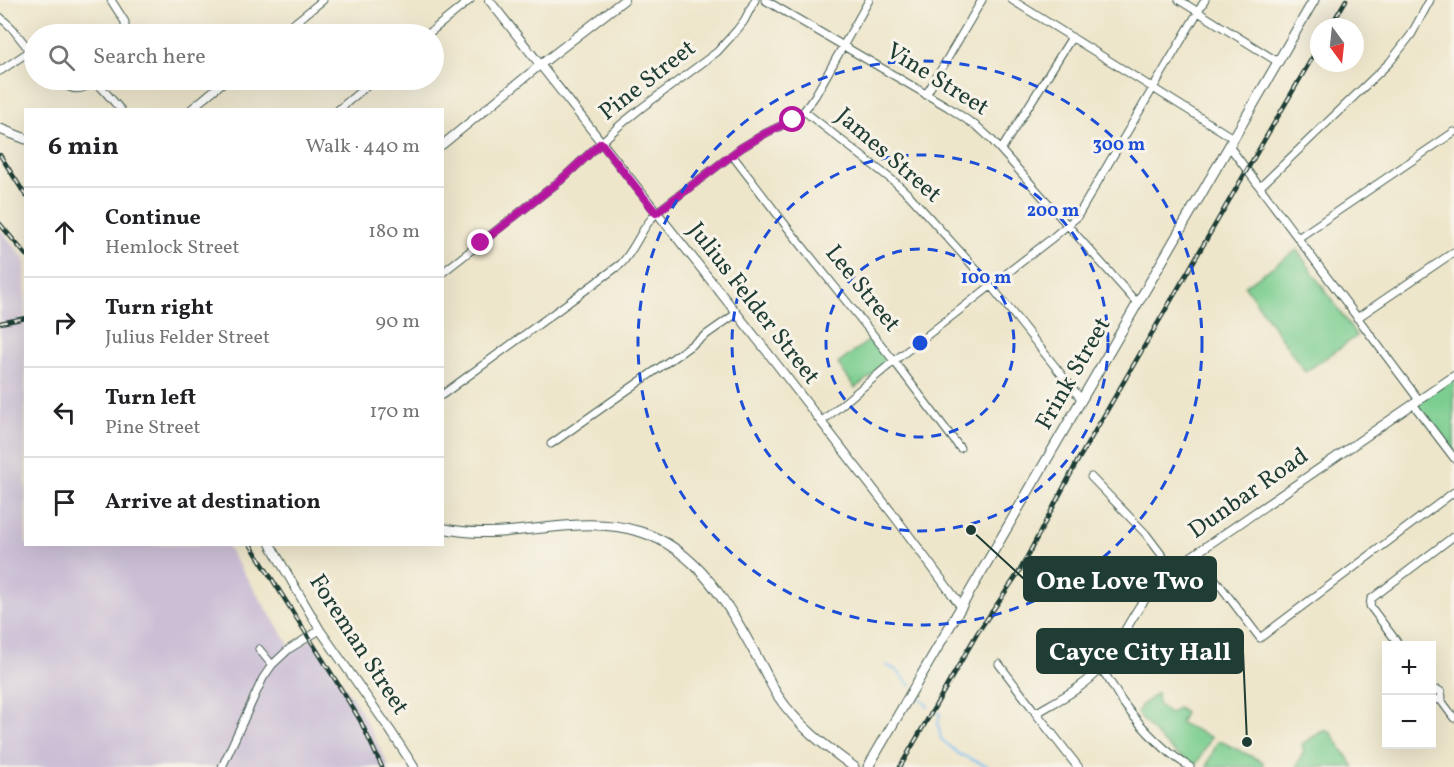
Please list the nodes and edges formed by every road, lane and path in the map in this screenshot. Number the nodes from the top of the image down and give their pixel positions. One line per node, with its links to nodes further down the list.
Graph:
1 (111, 0): 17 (street)
2 (323, 0): 18 (street)
3 (470, 0): 19 (street)
4 (489, 0): 25 (street, Julius Felder Street)
5 (624, 0): 25 (street)
6 (754, 0): 41 (street, Pine Street)
7 (765, 0): 22 (street, Vine Street)
8 (869, 0): 22 (street)
9 (982, 0): 31 (street)
10 (1012, 0): 20 (street)
11 (1179, 0): 15 (street)
12 (1205, 0): 15 (street)
13 (1314, 0): 24 (main road, Frink Street)
14 (1430, 0): 44 (street)
15 (1198, 11): 24 (street); 27 (street)
16 (0, 17): 21 (street)
17 (125, 24)
18 (293, 24)
19 (440, 24)
20 (1072, 37): 27 (street); 42 (street)
21 (24, 44)
22 (843, 45): 31 (street, Vine Street); 35 (street)
23 (24, 58): 26 (street)
24 (1278, 62): 39 (main road, Frink Street)
25 (540, 65): 40 (street); 41 (street, Julius Felder Street)
26 (0, 71)
27 (1153, 87): 39 (street); 46 (street)
28 (104, 90): 32 (street)
29 (214, 90): 33 (street)
30 (362, 90): 34 (street)
31 (926, 95): 42 (street, Vine Street)
32 (119, 108)
33 (192, 108)
34 (340, 108)
35 (804, 111): 43 (street); 50 (street, James Street)
36 (0, 129): 38 (main road)
37 (1454, 132): 47 (street)
38 (24, 139)
39 (1231, 142): 44 (street); 51 (main road, Frink Street)
40 (444, 143)
41 (601, 143): 45 (street, Julius Felder Street); 49 (street, Pine Street)
42 (1001, 150): 46 (street, Vine Street)
43 (732, 155): 45 (street); 54 (street, Lee Street)
44 (1260, 187): 47 (street)
45 (656, 213): 52 (street, Julius Felder Street); 56 (street)
46 (1067, 225): 50 (street); 51 (street, Vine Street)
47 (1298, 238): 53 (street)
48 (1454, 252): 53 (street)
49 (444, 271)
50 (991, 286): 54 (street); 57 (street, James Street)
51 (1137, 303): 57 (main road, Frink Street)
52 (736, 314): 59 (street, Julius Felder Street); 60 (street)
53 (1357, 318): 58 (street)
54 (894, 361): 59 (street); 61 (street, Lee Street)
55 (1454, 376): 58 (street, Dunbar Road)
56 (444, 394)
57 (1081, 399): 70 (main road, Frink Street)
58 (1416, 402): 62 (street); 68 (street, Dunbar Road)
59 (821, 422): 70 (street, Julius Felder Street)
60 (551, 444)
61 (960, 448)
62 (1454, 458)
63 (1091, 477): 69 (street)
64 (1454, 492): 68 (street)
65 (444, 529): 82 (main road)
66 (1454, 536): 72 (street)
67 (271, 546): 71 (street, Foreman Street)
68 (1196, 554): 69 (street, Dunbar Road)
69 (1173, 570): 76 (street, Dunbar Road)
70 (961, 606): 83 (main road, Frink Street)
71 (320, 630): 75 (street); 81 (street, Foreman Street)
72 (1397, 641)
73 (259, 649): 75 (street)
74 (999, 664): 78 (street)
75 (272, 665): 80 (street)
76 (1100, 668): 78 (street, Dunbar Road); 85 (street)
77 (1432, 695): 79 (street)
78 (1036, 713): 84 (street)
79 (1454, 718)
80 (222, 767)
81 (414, 767)
82 (854, 767)
83 (868, 767)
84 (1078, 767)
85 (1190, 767)

